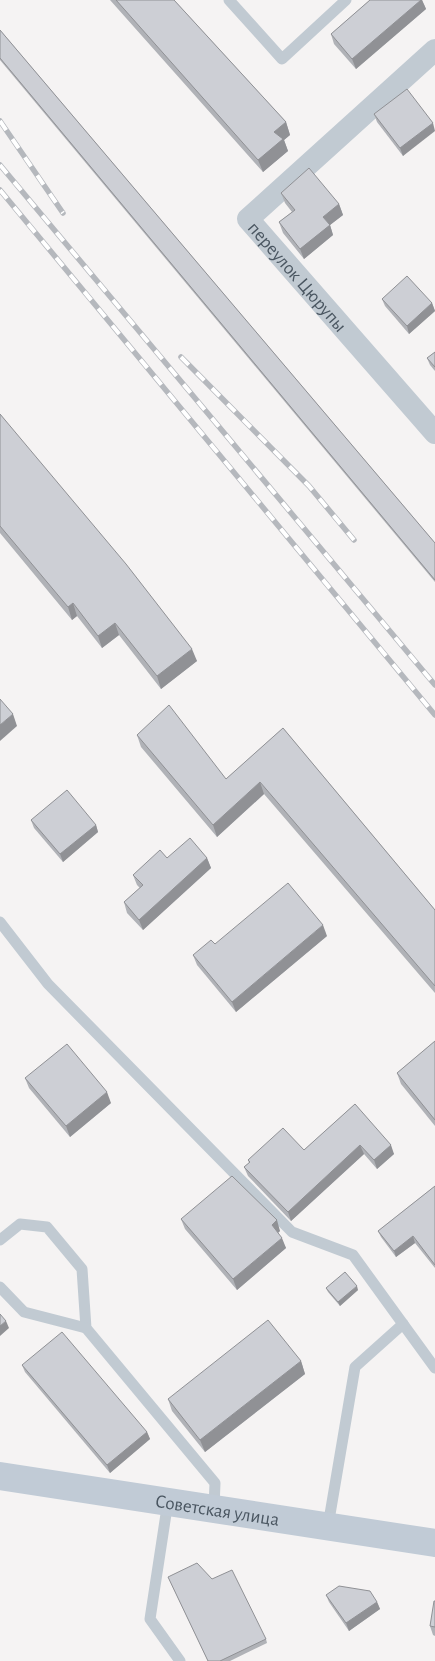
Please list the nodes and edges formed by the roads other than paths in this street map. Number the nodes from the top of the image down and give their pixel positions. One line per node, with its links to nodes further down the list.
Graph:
1 (229, 0): 2 (lane)
2 (346, 0)
3 (435, 50): 4 (street, переулок Цюрупы)
4 (435, 433)
5 (0, 922): 8 (lane)
6 (0, 1240): 9 (lane)
7 (0, 1287): 9 (lane)
8 (403, 1324): 10 (lane); 14 (lane)
9 (86, 1328): 13 (lane)
10 (435, 1368)
11 (5, 1471): 12 (main road, Советская улица)
12 (168, 1501): 13 (main road, Советская улица); 16 (lane)
13 (214, 1508): 14 (main road, Советская улица)
14 (328, 1526): 15 (main road, Советская улица)
15 (435, 1543)
16 (180, 1661)

